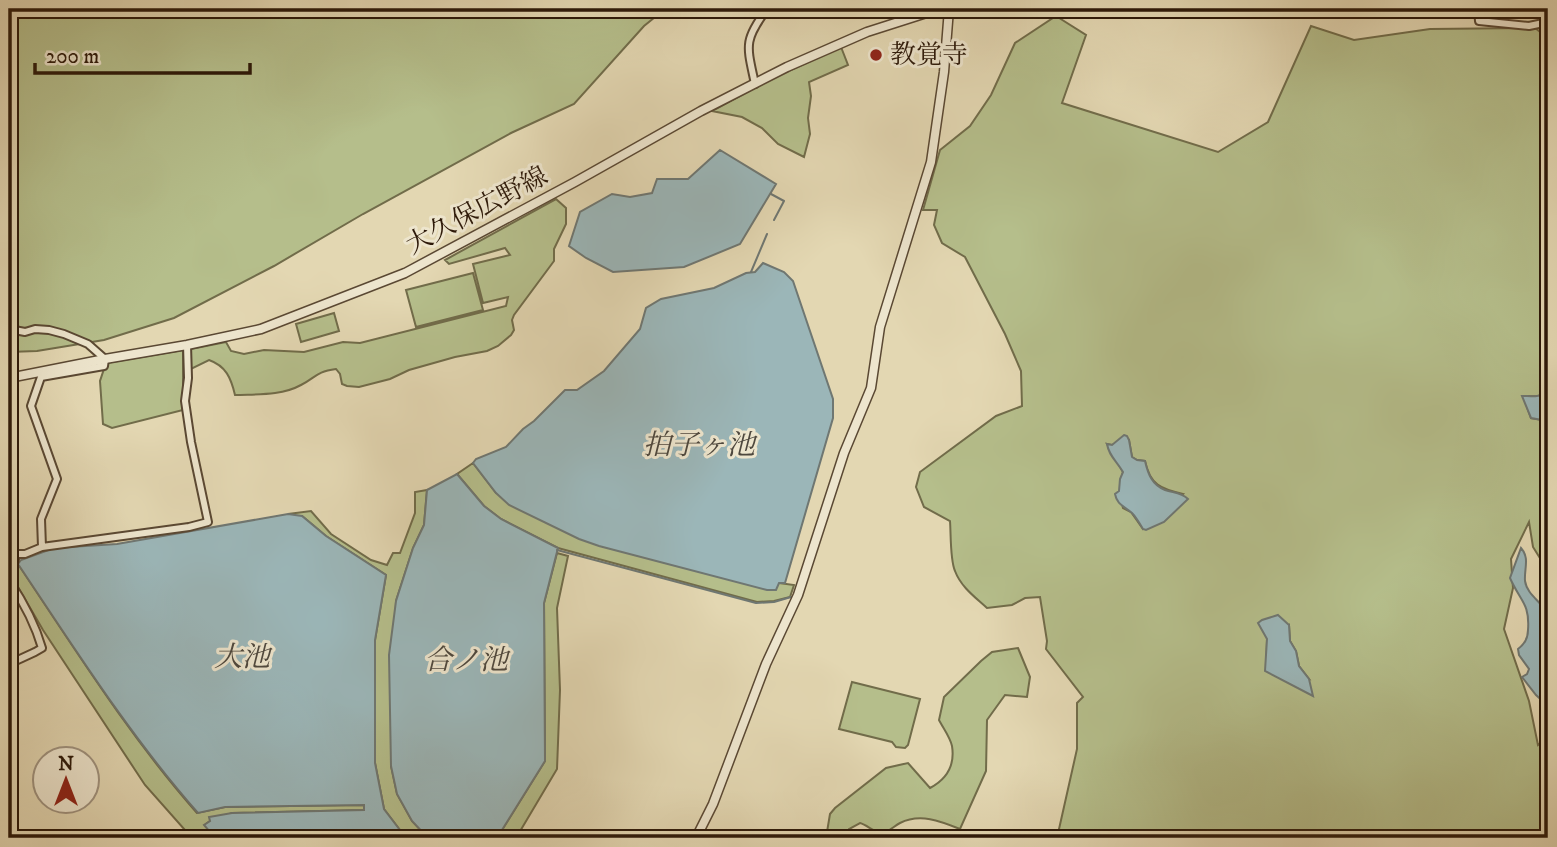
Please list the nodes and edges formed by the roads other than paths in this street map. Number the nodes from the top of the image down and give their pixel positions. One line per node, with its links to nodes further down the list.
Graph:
1 (767, 9): 8 (street)
2 (939, 9): 8 (street, 大久保広野線)
3 (949, 9): 16 (street)
4 (1173, 9): 5 (street)
5 (1250, 9)
6 (1478, 9): 7 (street)
7 (1548, 22)
8 (755, 84): 10 (street, 大久保広野線)
9 (9, 329): 11 (street)
10 (187, 345): 11 (street, 大久保広野線); 13 (street)
11 (105, 359): 12 (street, 大久保広野線); 13 (street)
12 (9, 378)
13 (42, 547): 14 (street)
14 (13, 554): 15 (street)
15 (9, 664)
16 (696, 838)

